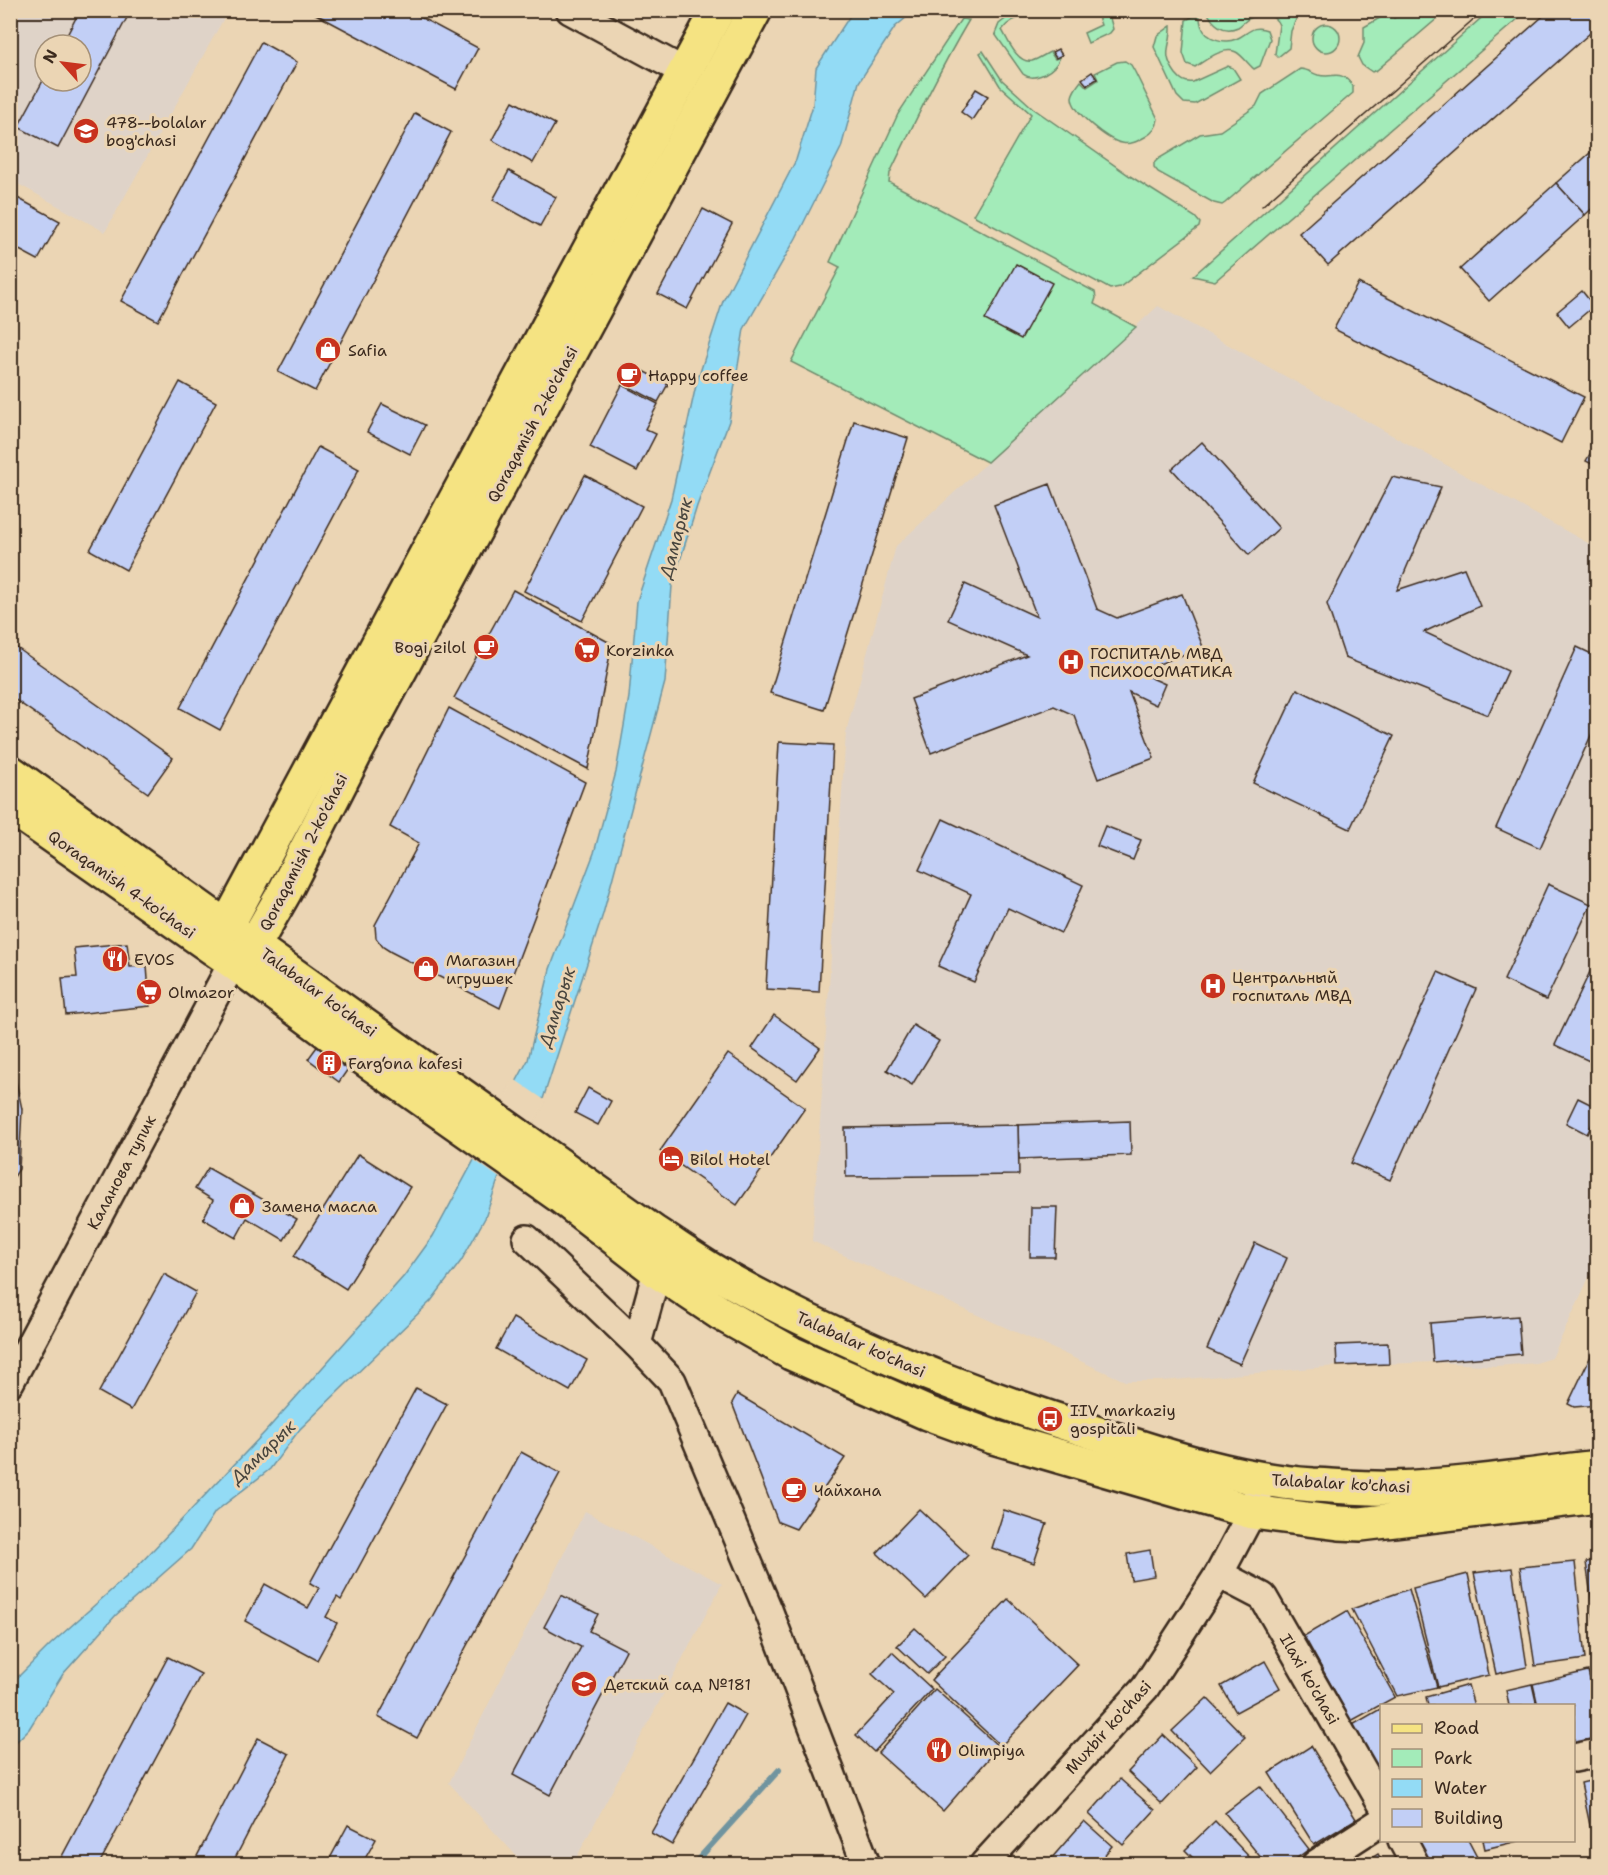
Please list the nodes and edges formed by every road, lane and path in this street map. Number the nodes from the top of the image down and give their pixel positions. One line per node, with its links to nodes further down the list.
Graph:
1 (570, 10): 4 (street)
2 (718, 10): 4 (main road, Qoraqamish 2-ko'chasi)
3 (755, 10): 8 (main road, Qoraqamish 2-ko'chasi)
4 (685, 72): 7 (main road, Qoraqamish 2-ko'chasi)
5 (10, 772): 7 (main road, Qoraqamish 4-ko'chasi)
6 (10, 806): 8 (main road, Qoraqamish 4-ko'chasi)
7 (227, 926): 8 (main road, Talabalar ko'chasi)
8 (244, 953): 9 (main road, Talabalar ko'chasi); 13 (street, Каланова тупик)
9 (567, 1186): 11 (main road, Talabalar ko'chasi); 15 (main road, Talabalar ko'chasi)
10 (527, 1239): 12 (street)
11 (657, 1271): 12 (street); 17 (main road, Talabalar ko'chasi)
12 (637, 1344): 24 (street)
13 (10, 1382)
14 (1598, 1467): 15 (main road, Talabalar ko'chasi)
15 (1262, 1479): 17 (street, Muxbir ko'chasi)
16 (1598, 1496): 17 (main road, Talabalar ko'chasi)
17 (1252, 1512): 18 (street, Muxbir ko'chasi)
18 (1219, 1574): 21 (street, Ilaxi ko'chasi); 25 (street, Muxbir ko'chasi)
19 (1598, 1753): 20 (street)
20 (1575, 1758)
21 (1380, 1801)
22 (1380, 1822): 26 (street)
23 (1403, 1842): 27 (street)
24 (866, 1864)
25 (984, 1864)
26 (1317, 1864)
27 (1415, 1864)

